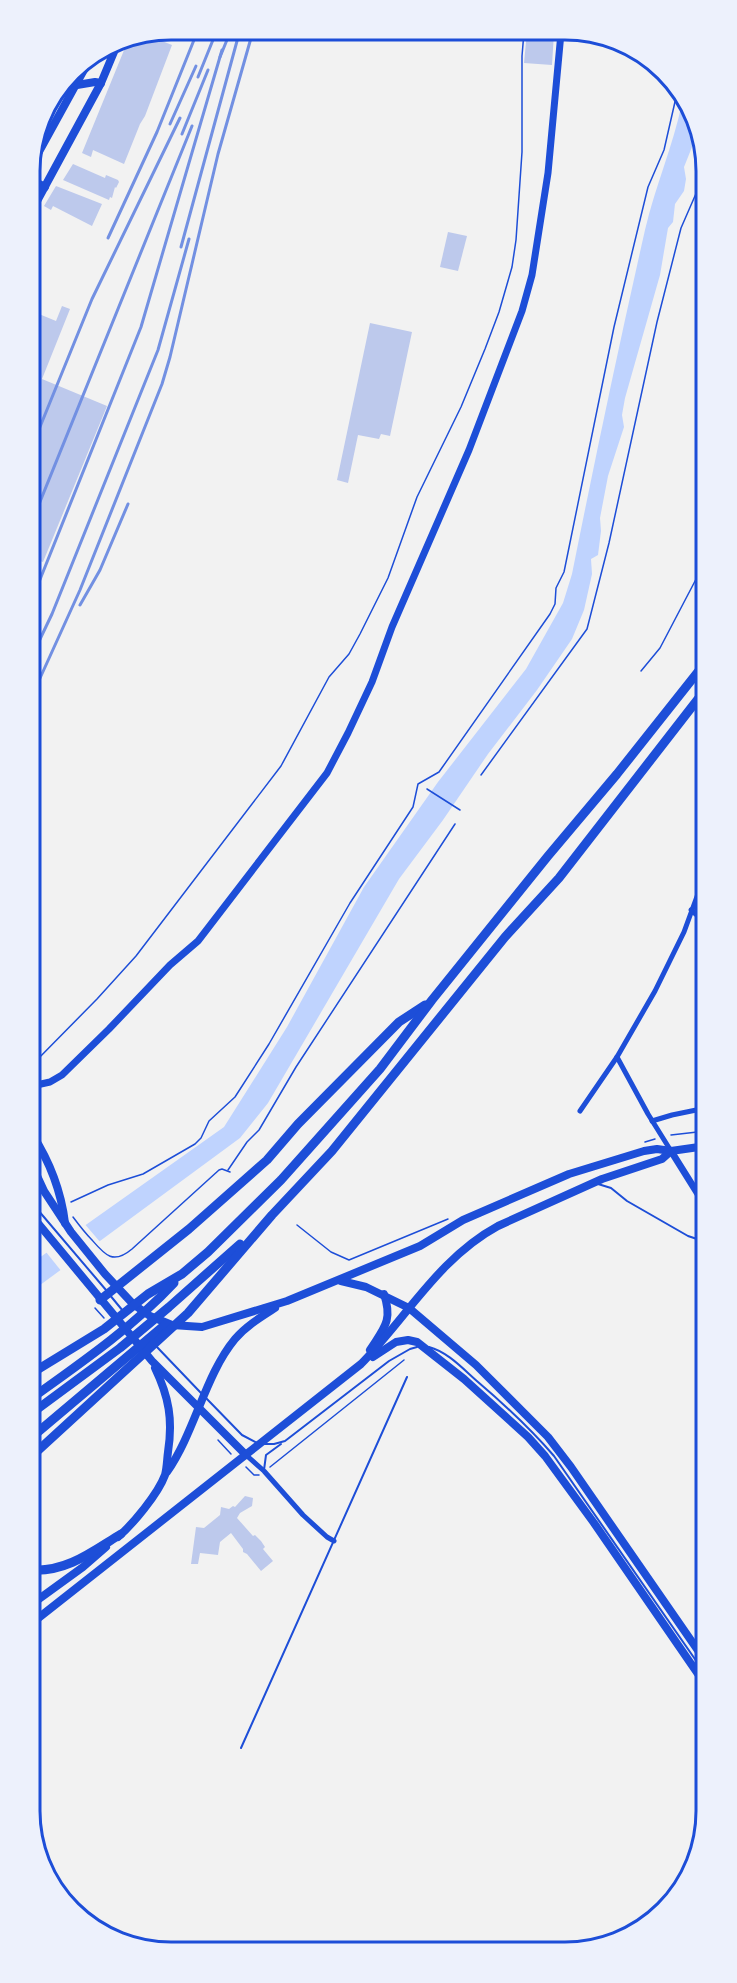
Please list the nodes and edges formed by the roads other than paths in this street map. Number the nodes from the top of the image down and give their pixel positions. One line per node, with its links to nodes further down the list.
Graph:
1 (560, 40): 18 (street)
2 (113, 54): 4 (main road)
3 (81, 78): 5 (main road)
4 (101, 83): 5 (main road); 9 (main road)
5 (77, 85): 6 (street); 7 (main road)
6 (73, 86)
7 (44, 143)
8 (41, 185): 9 (main road)
9 (45, 187): 10 (main road)
10 (41, 194)
11 (696, 674): 16 (highway)
12 (696, 702): 29 (highway)
13 (696, 898): 14 (street)
14 (691, 910): 15 (street); 17 (street)
15 (696, 914)
16 (432, 1000): 34 (highway); 36 (highway)
17 (617, 1057): 20 (street); 21 (street)
18 (40, 1084)
19 (696, 1110): 21 (street)
20 (580, 1112)
21 (652, 1120): 24 (street)
22 (696, 1147): 24 (main road)
23 (40, 1150): 30 (main road)
24 (671, 1151): 26 (main road); 27 (street); 35 (main road)
25 (40, 1183): 30 (main road)
26 (595, 1183): 32 (lane); 41 (main road)
27 (696, 1191)
28 (40, 1212): 33 (lane)
29 (272, 1215): 43 (highway); 50 (highway)
30 (65, 1225): 36 (main road)
31 (40, 1226): 33 (main road)
32 (696, 1239)
33 (78, 1262): 37 (lane); 39 (main road)
34 (182, 1274): 46 (highway); 48 (highway)
35 (339, 1281): 38 (main road); 40 (main road)
36 (117, 1287): 37 (highway); 40 (main road)
37 (108, 1293): 39 (highway); 49 (lane)
38 (384, 1294): 41 (main road); 45 (main road)
39 (100, 1300): 44 (main road)
40 (287, 1301): 49 (main road)
41 (409, 1308): 45 (main road); 64 (main road)
42 (423, 1346): 45 (main road); 53 (lane); 65 (lane); 66 (main road)
43 (130, 1360): 52 (highway); 55 (highway)
44 (152, 1361): 51 (main road); 58 (main road)
45 (362, 1363): 54 (main road)
46 (40, 1367)
47 (407, 1377): 60 (lane)
48 (40, 1392)
49 (205, 1397): 51 (main road); 54 (lane)
50 (40, 1407)
51 (200, 1408): 56 (main road); 58 (main road)
52 (40, 1431)
53 (285, 1441): 54 (lane); 57 (lane)
54 (260, 1444): 56 (main road)
55 (40, 1448)
56 (246, 1455): 57 (street); 63 (main road)
57 (264, 1471): 60 (street)
58 (165, 1475): 59 (main road)
59 (122, 1534): 61 (highway); 62 (main road)
60 (334, 1541): 67 (lane)
61 (40, 1570)
62 (40, 1598)
63 (40, 1617)
64 (696, 1648)
65 (696, 1660)
66 (696, 1672)
67 (241, 1749)

